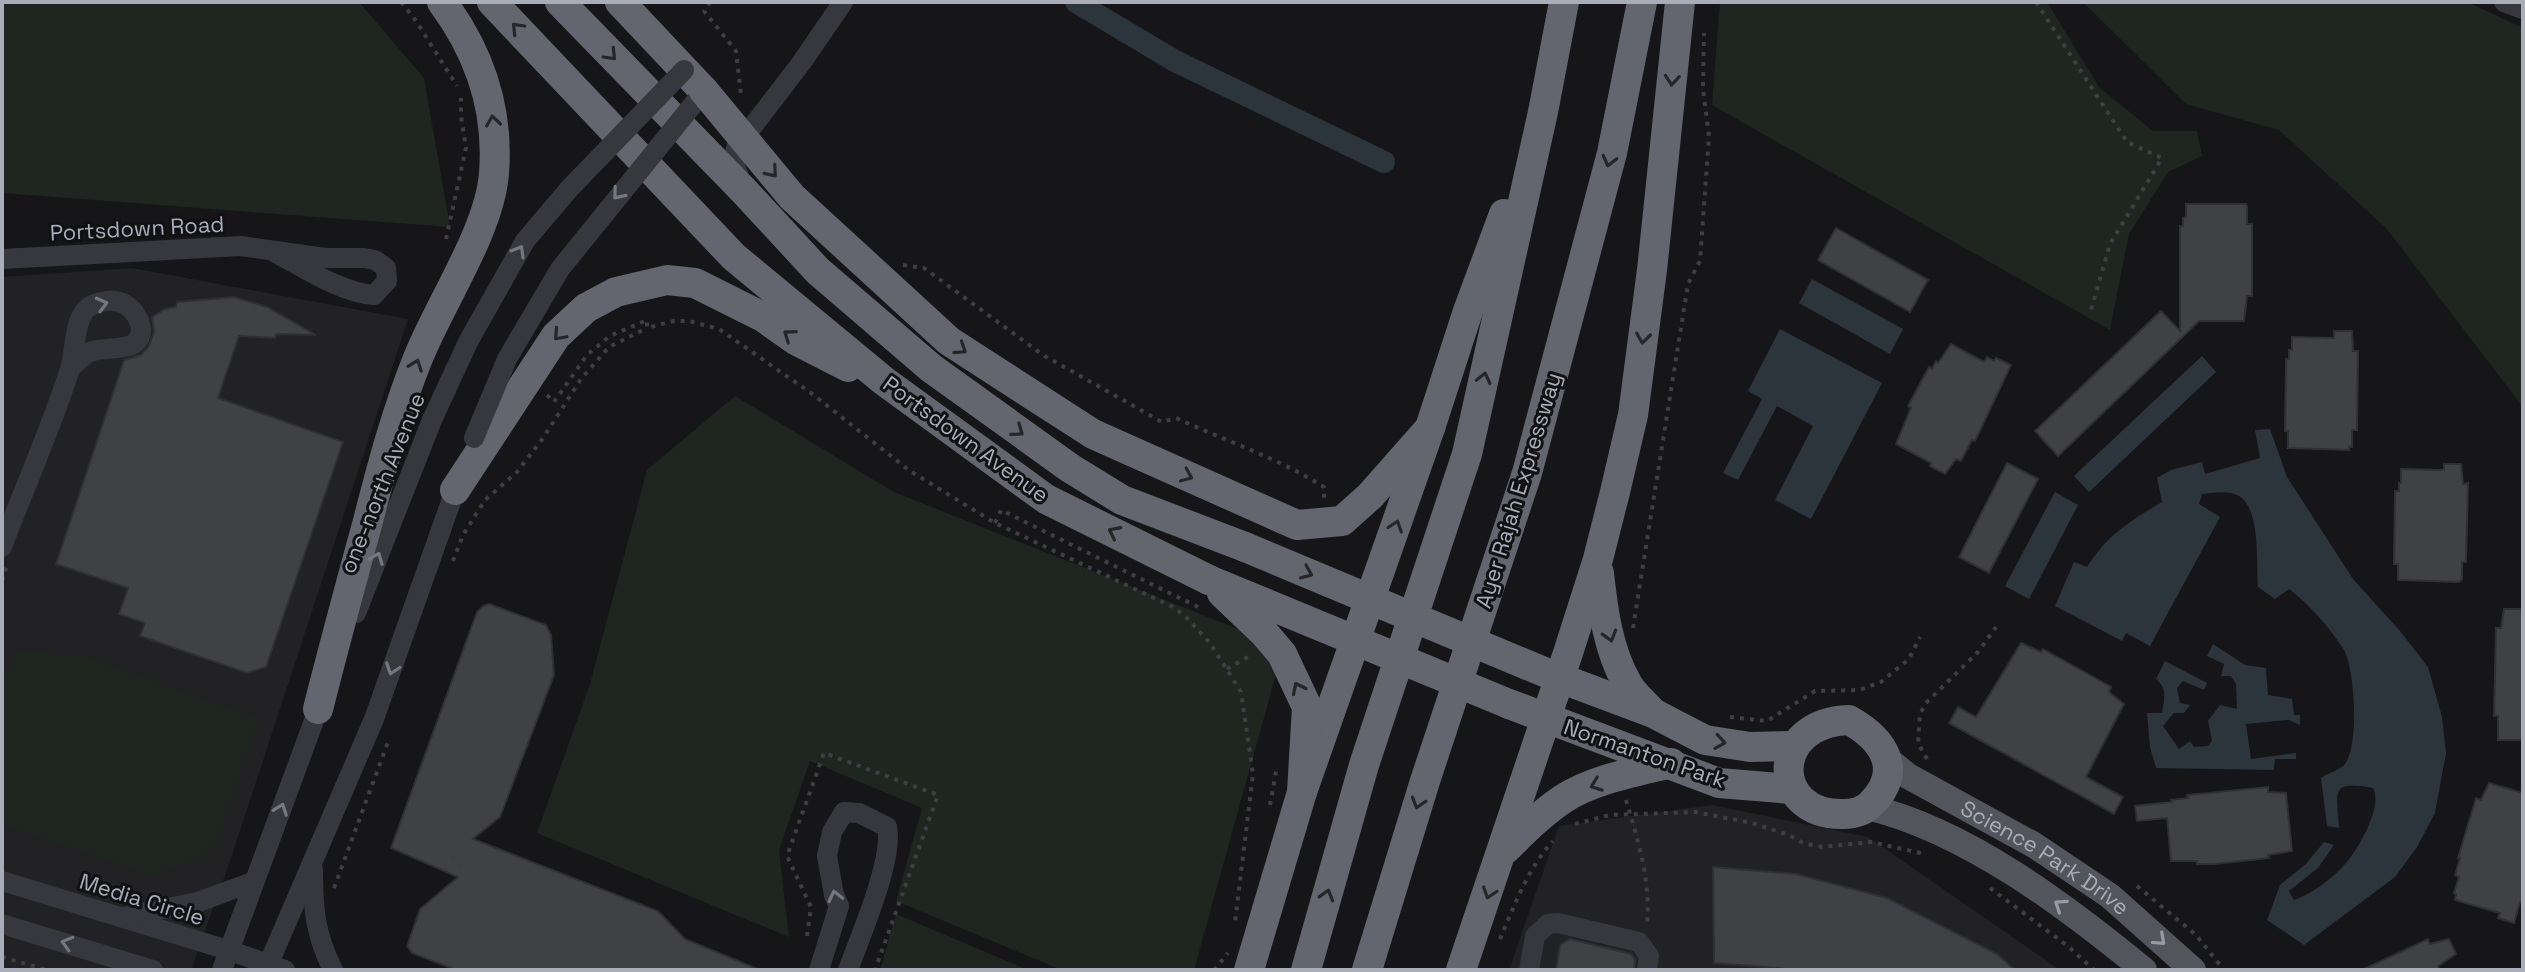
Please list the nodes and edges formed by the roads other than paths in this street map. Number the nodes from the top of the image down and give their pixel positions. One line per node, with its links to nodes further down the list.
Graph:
1 (442, 2): 30 (highway, one-way to 1)
2 (492, 2): 19 (highway, Portsdown Avenue, one-way to 2)
3 (560, 2): 13 (highway, Portsdown Avenue, one-way to 13)
4 (620, 2): 11 (highway)
5 (843, 2): 14 (street)
6 (1564, 2): 12 (highway)
7 (1642, 2): 55 (highway, Ayer Rajah Expressway, one-way to 55)
8 (1680, 2): 25 (highway, one-way to 25)
9 (2504, 2): 10 (street)
10 (2523, 9)
11 (694, 81): 21 (street, one-way to 21, bridge); 22 (highway, one-way to 22, bridge); 30 (street, one-north Avenue, one-way to 11, bridge)
12 (1543, 112): 20 (highway); 54 (highway, one-way to 12)
13 (695, 142): 14 (street); 15 (highway, Portsdown Avenue)
14 (736, 148): 15 (street)
15 (745, 192): 24 (highway, Portsdown Avenue, one-way to 24)
16 (274, 252): 16 (street, Portsdown Road); 17 (street, Portsdown Road)
17 (2, 259)
18 (71, 367): 23 (street)
19 (884, 381): 21 (highway, one-way to 21); 26 (highway, Portsdown Avenue, one-way to 19)
20 (1430, 428): 22 (highway, bridge); 27 (highway, one-way to 20, bridge)
21 (455, 490): 40 (street, one-way to 40)
22 (1333, 511): 24 (highway, bridge)
23 (2, 547)
24 (1245, 547): 27 (highway, Portsdown Avenue, one-way to 27, bridge)
25 (1598, 559): 29 (highway); 31 (highway, one-way to 31)
26 (1209, 580): 28 (highway, Portsdown Avenue, bridge); 37 (highway, one-way to 26, bridge)
27 (1369, 599): 28 (highway); 29 (highway, Portsdown Avenue, bridge)
28 (1357, 639): 32 (highway, Portsdown Avenue, bridge); 37 (highway, bridge)
29 (1554, 676): 31 (highway, Normanton Park); 32 (highway)
30 (318, 709): 42 (street, one-north Avenue, one-way to 30)
31 (1653, 713): 33 (highway, Normanton Park, one-way to 33)
32 (1542, 717): 35 (highway, Normanton Park); 39 (highway)
33 (1794, 746): 34 (highway); 36 (highway)
34 (1886, 758): 38 (highway); 60 (main road, Science Park Drive, one-way to 60)
35 (1671, 763): 36 (highway, Normanton Park); 39 (highway, one-way to 39)
36 (1792, 789): 38 (highway, Normanton Park)
37 (1302, 792): 46 (highway)
38 (1868, 807): 59 (main road, Science Park Drive, one-way to 38)
39 (1503, 852): 56 (highway, one-way to 56)
40 (313, 861): 48 (street); 51 (street)
41 (2, 881): 43 (street, Media Circle)
42 (253, 882): 43 (street); 45 (street, one-north Avenue)
43 (119, 918): 45 (street, Media Circle)
44 (2, 924): 47 (street, one-way to 44)
45 (228, 950): 48 (street, Media Circle); 50 (street, one-north Avenue)
46 (1241, 958)
47 (138, 966): 49 (street)
48 (273, 968)
49 (153, 970)
50 (222, 970)
51 (333, 970)
52 (819, 970): 53 (street, one-way to 53)
53 (848, 970)
54 (1306, 970)
55 (1367, 970)
56 (1461, 970)
57 (1529, 970): 58 (street)
58 (1647, 970)
59 (2144, 970)
60 (2193, 970)

